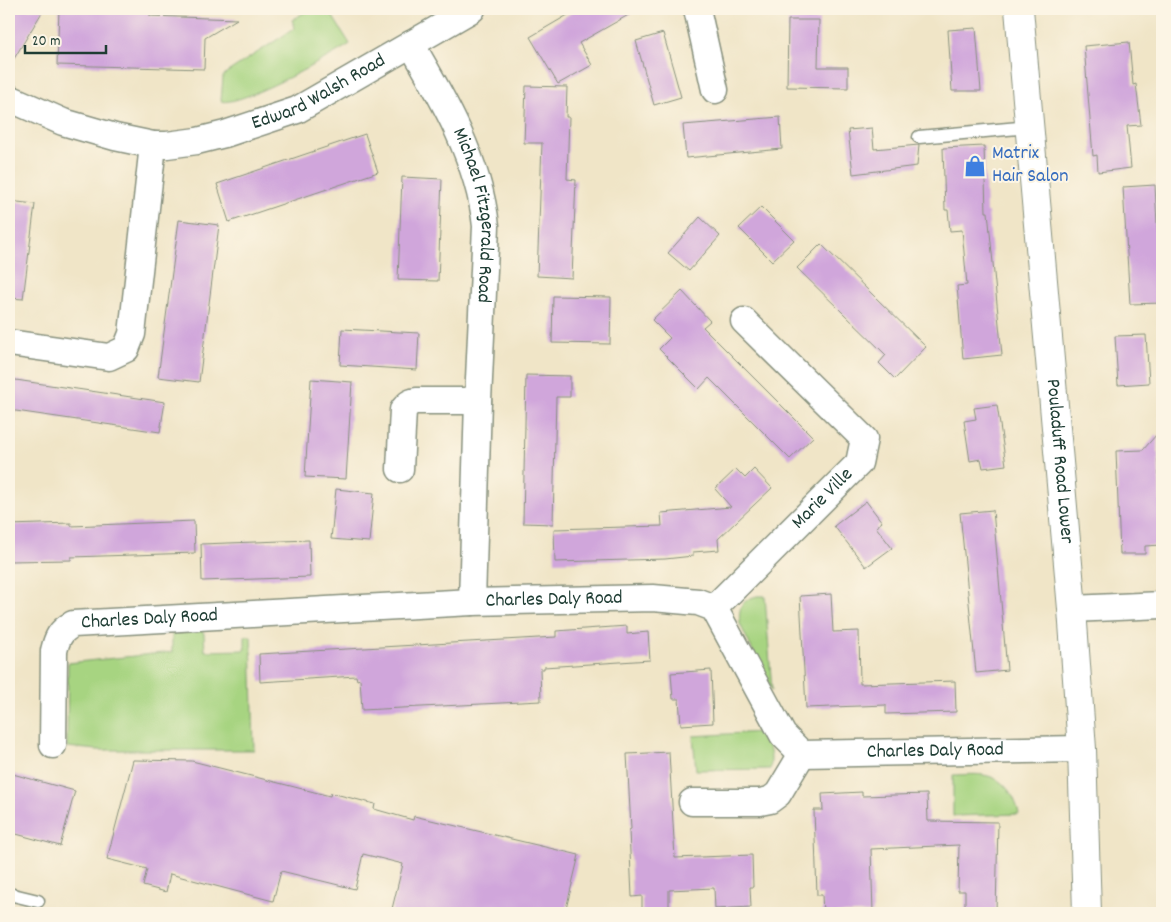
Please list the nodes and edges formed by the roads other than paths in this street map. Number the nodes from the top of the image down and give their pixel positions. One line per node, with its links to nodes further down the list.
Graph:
1 (472, 9): 4 (street, Edward Walsh Road)
2 (697, 9): 5 (street)
3 (1018, 9): 7 (street, Pouladuff Road Lower)
4 (411, 44): 9 (street, Edward Walsh Road); 12 (street, Michael Fitzgerald Road)
5 (715, 90)
6 (9, 98): 9 (street, Edward Walsh Road)
7 (1029, 127): 8 (lane); 17 (street, Pouladuff Road Lower)
8 (919, 137)
9 (153, 145): 11 (street)
10 (744, 321): 16 (street, Marie Ville)
11 (9, 343)
12 (478, 401): 13 (street); 14 (street, Michael Fitzgerald Road)
13 (400, 469)
14 (472, 602): 16 (street, Charles Daly Road); 18 (street, Charles Daly Road)
15 (1162, 605): 17 (street)
16 (714, 608): 20 (street)
17 (1072, 609): 19 (street, Pouladuff Road Lower)
18 (53, 746)
19 (1082, 749): 20 (street, Charles Daly Road); 24 (street, Pouladuff Road Lower)
20 (802, 754): 21 (street)
21 (692, 802)
22 (9, 894): 23 (lane)
23 (38, 901)
24 (1087, 913)

